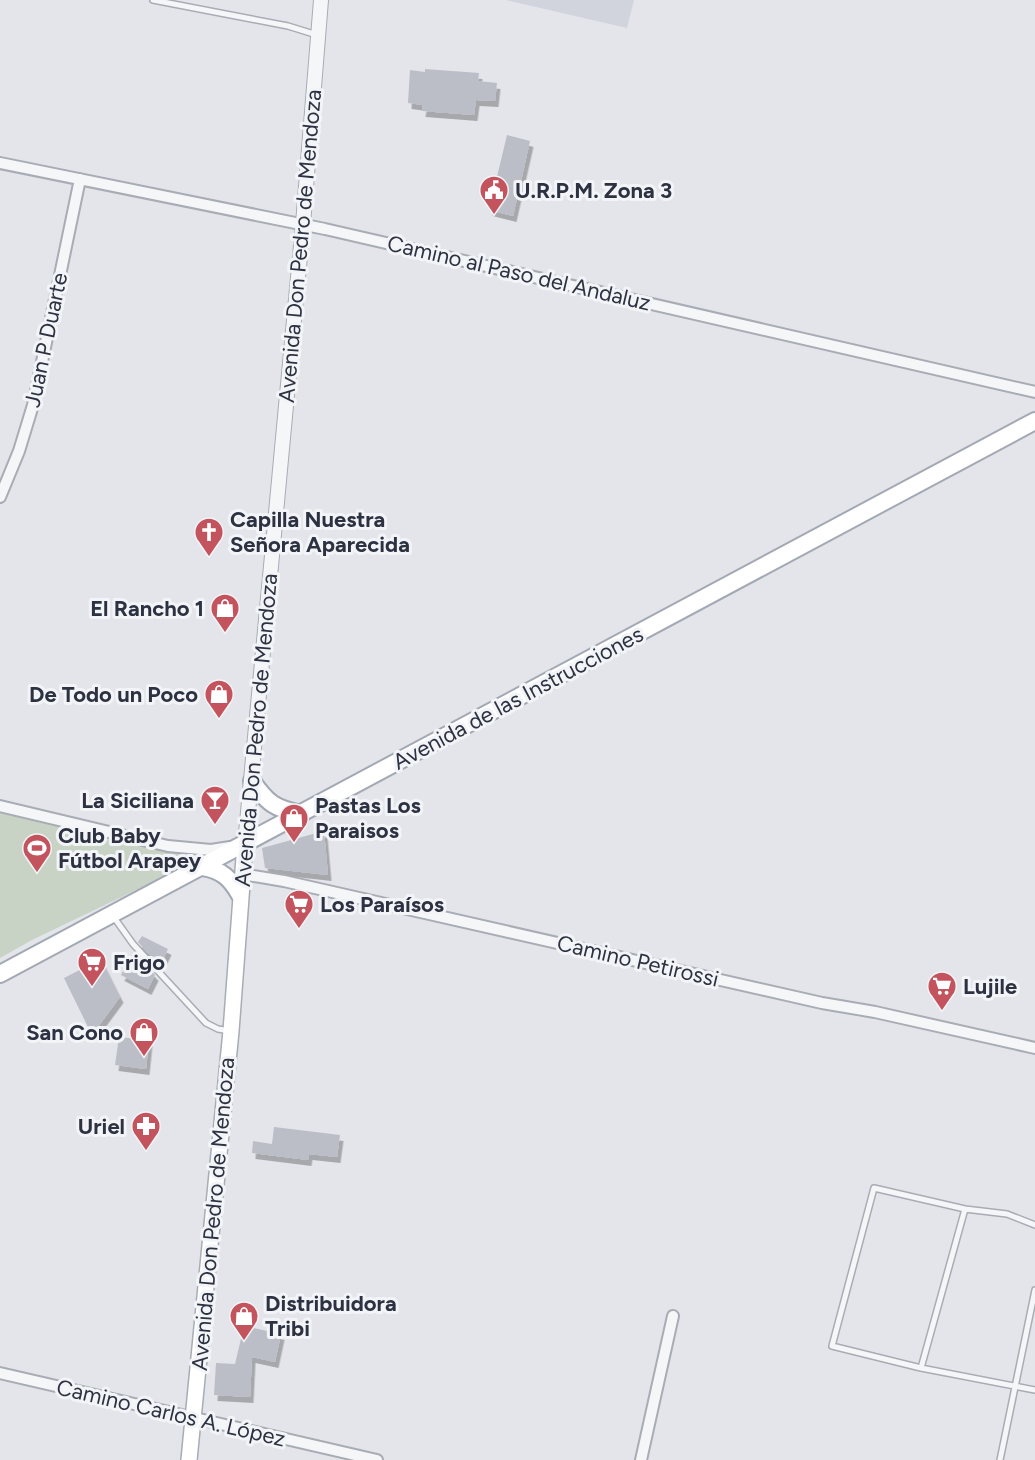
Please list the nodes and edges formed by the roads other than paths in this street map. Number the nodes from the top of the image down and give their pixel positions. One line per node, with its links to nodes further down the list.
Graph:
1 (153, 0): 3 (lane)
2 (321, 0): 3 (street, Avenida Don Pedro de Mendoza)
3 (318, 35): 6 (street, Avenida Don Pedro de Mendoza)
4 (0, 164): 5 (street, Camino al Paso del Andaluz)
5 (80, 179): 6 (street, Camino al Paso del Andaluz); 9 (street, Juan P Duarte)
6 (303, 224): 7 (street, Camino al Paso del Andaluz); 10 (street, Avenida Don Pedro de Mendoza)
7 (1035, 392)
8 (1035, 421): 12 (main road, Avenida de las Instrucciones)
9 (0, 496)
10 (252, 781): 12 (main road); 13 (street, Avenida Don Pedro de Mendoza)
11 (0, 806): 13 (street)
12 (302, 814): 13 (main road, Avenida de las Instrucciones)
13 (245, 844): 14 (main road, Avenida de las Instrucciones); 15 (main road, Avenida Don Pedro de Mendoza)
14 (203, 867): 16 (main road); 17 (main road, Avenida de las Instrucciones)
15 (242, 874): 16 (main road, Avenida Don Pedro de Mendoza); 20 (street, Camino Petirossi)
16 (240, 895): 19 (main road, Avenida Don Pedro de Mendoza)
17 (112, 915): 18 (main road, Avenida de las Instrucciones); 19 (lane)
18 (0, 974)
19 (231, 1031): 29 (main road, Avenida Don Pedro de Mendoza)
20 (1035, 1048)
21 (965, 1209): 22 (lane); 25 (lane); 25 (lane)
22 (1035, 1225)
23 (1035, 1290): 27 (lane)
24 (673, 1316): 32 (street)
25 (921, 1368): 27 (lane)
26 (0, 1373): 29 (street, Camino Carlos A. López)
27 (1015, 1385): 28 (lane); 33 (lane)
28 (1035, 1390)
29 (193, 1419): 30 (main road, Avenida Don Pedro de Mendoza); 31 (street, Camino Carlos A. López)
30 (189, 1460)
31 (376, 1460)
32 (641, 1460)
33 (1000, 1460)

